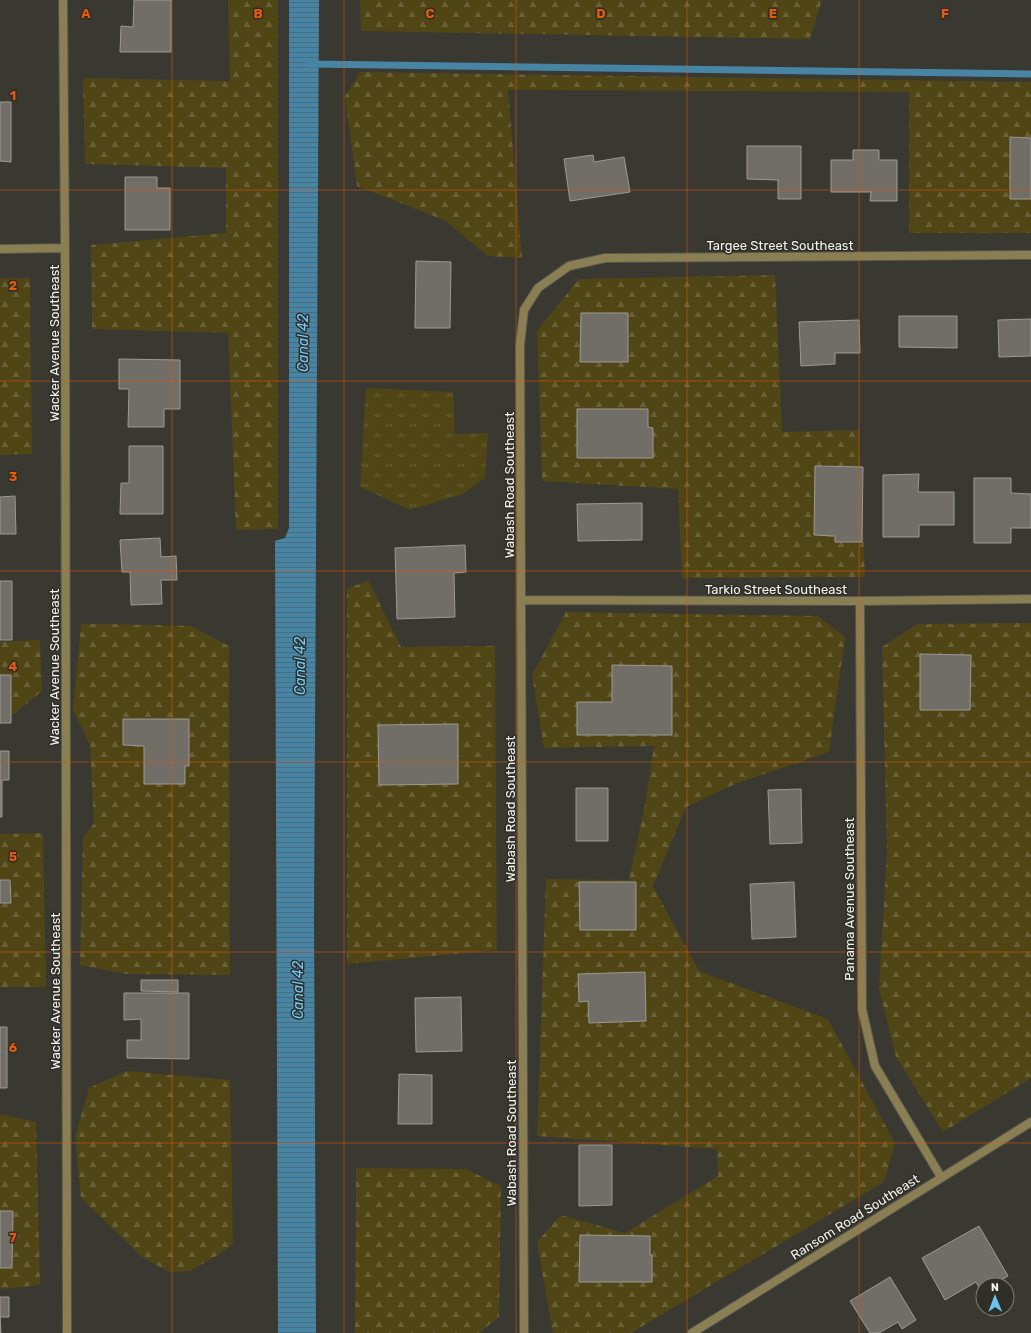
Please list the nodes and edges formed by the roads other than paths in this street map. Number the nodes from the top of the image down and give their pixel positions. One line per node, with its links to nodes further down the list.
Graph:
1 (64, 0): 2 (street, Wacker Avenue Southeast)
2 (65, 248): 3 (street); 11 (street, Wacker Avenue Southeast)
3 (0, 249)
4 (1031, 255): 5 (street, Targee Street Southeast)
5 (538, 288): 7 (street, Wabash Road Southeast)
6 (1031, 599): 8 (street, Tarkio Street Southeast)
7 (521, 600): 8 (street, Tarkio Street Southeast); 12 (street, Wabash Road Southeast)
8 (860, 601): 10 (street, Panama Avenue Southeast)
9 (1031, 1122): 10 (street, Ransom Road Southeast)
10 (942, 1177): 13 (street, Ransom Road Southeast)
11 (67, 1333)
12 (524, 1333)
13 (692, 1333)

